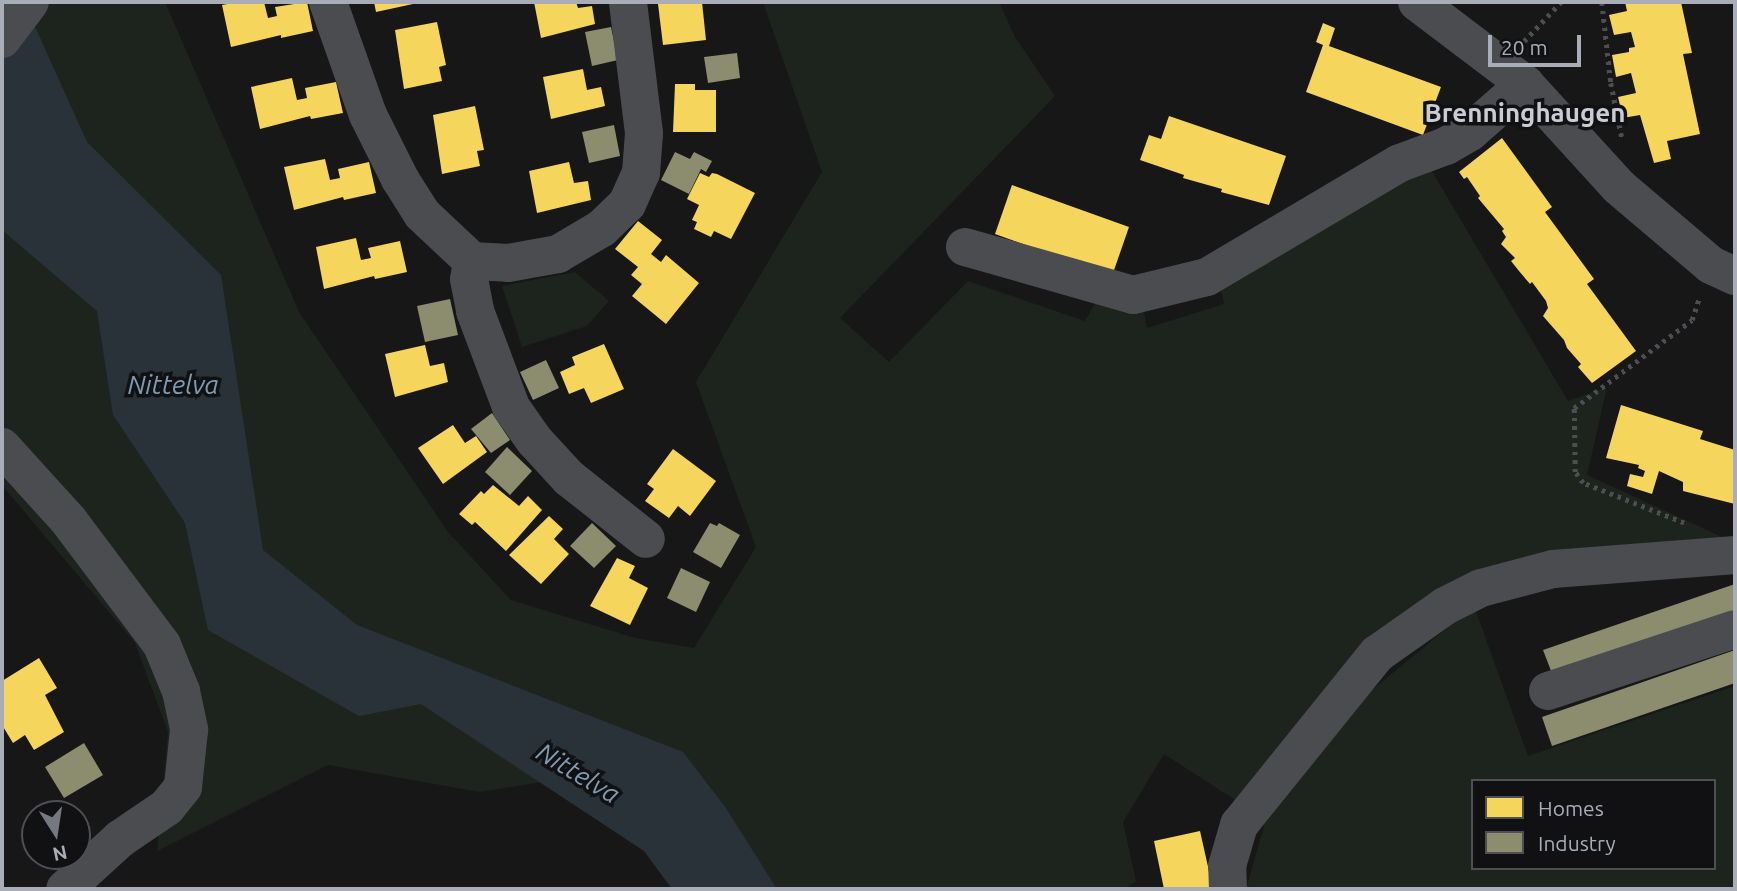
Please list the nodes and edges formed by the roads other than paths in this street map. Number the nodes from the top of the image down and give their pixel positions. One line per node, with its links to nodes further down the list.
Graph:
1 (30, 2): 5 (street)
2 (328, 2): 8 (street)
3 (628, 2): 8 (street)
4 (1417, 2): 6 (street)
5 (2, 39)
6 (1514, 75): 7 (street); 9 (street)
7 (965, 247)
8 (472, 261): 11 (street)
9 (1723, 270)
10 (2, 447): 15 (street)
11 (646, 539)
12 (1735, 555): 16 (street)
13 (1735, 629): 14 (street)
14 (1548, 691)
15 (65, 889)
16 (1228, 889)

